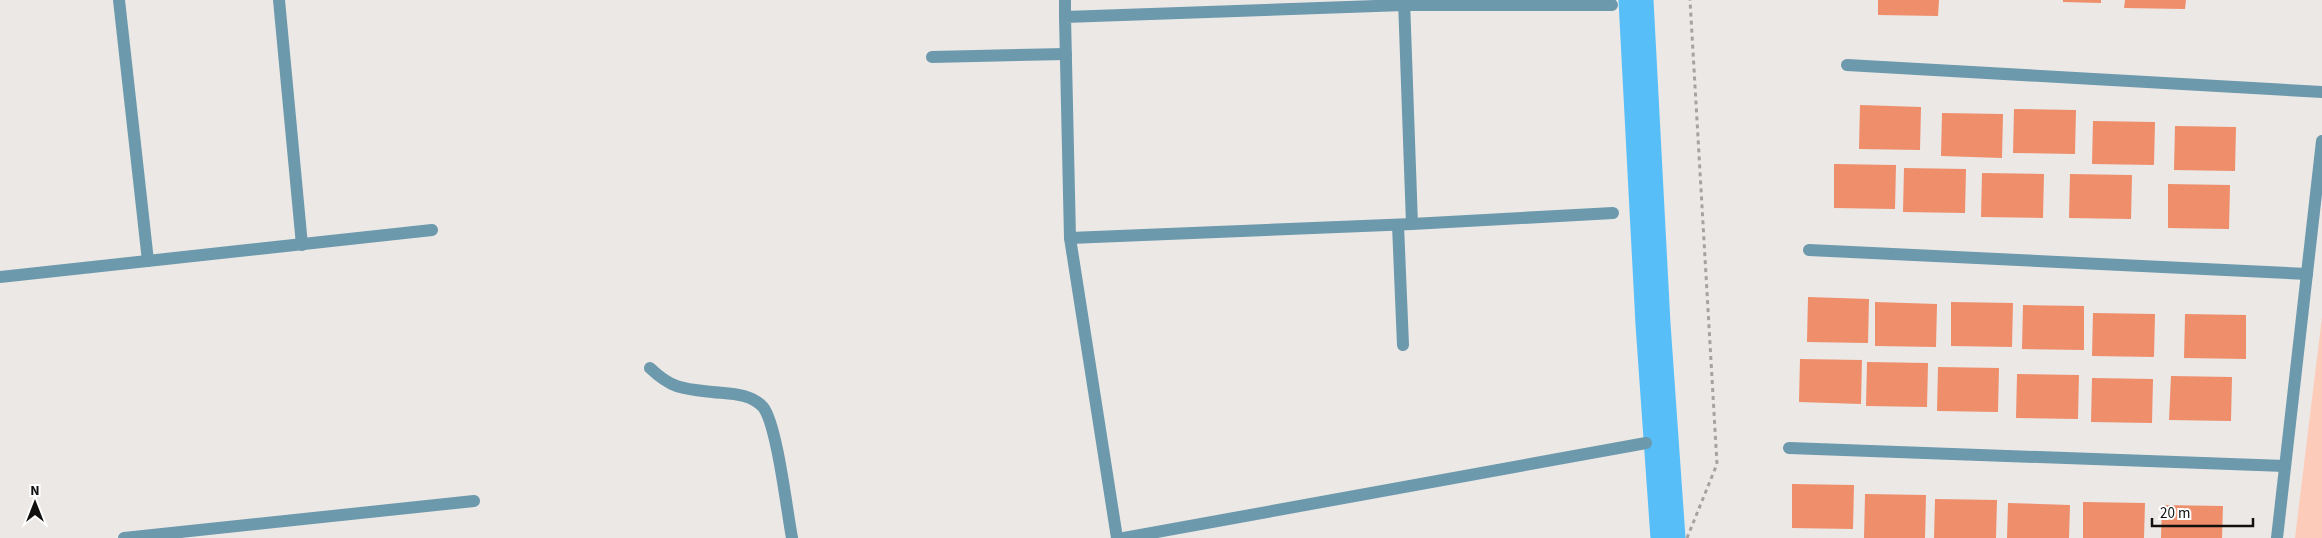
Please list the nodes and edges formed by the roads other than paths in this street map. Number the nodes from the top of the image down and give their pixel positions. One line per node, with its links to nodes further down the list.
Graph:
1 (119, 0): 19 (street)
2 (279, 0): 17 (street)
3 (1065, 0): 6 (street)
4 (1404, 2): 5 (street); 6 (street); 13 (street)
5 (1612, 5)
6 (1065, 17): 7 (street)
7 (1066, 54): 8 (street); 16 (street)
8 (932, 57)
9 (1847, 65): 10 (street)
10 (2322, 92)
11 (2322, 141): 20 (street)
12 (1613, 213): 13 (street)
13 (1412, 224): 14 (street)
14 (1398, 225): 16 (street); 22 (street)
15 (432, 230): 17 (street)
16 (1070, 238): 30 (street)
17 (302, 245): 19 (street)
18 (1809, 250): 20 (street)
19 (148, 262): 21 (street)
20 (2307, 274): 26 (street)
21 (0, 277)
22 (1403, 344)
23 (650, 368): 29 (street)
24 (1646, 443): 31 (street)
25 (1789, 448): 26 (street)
26 (2285, 466): 32 (street)
27 (474, 501): 28 (street)
28 (124, 538)
29 (792, 538)
30 (1117, 538)
31 (1124, 538)
32 (2277, 538)

